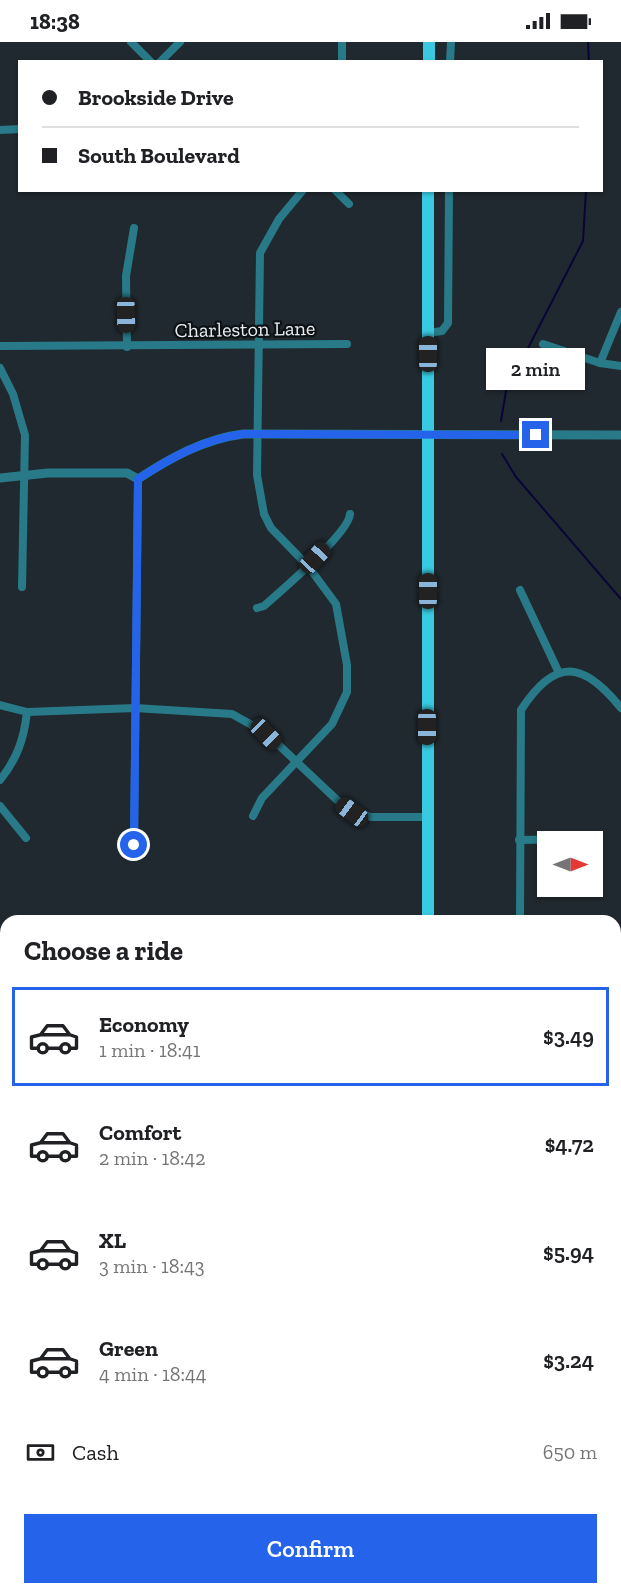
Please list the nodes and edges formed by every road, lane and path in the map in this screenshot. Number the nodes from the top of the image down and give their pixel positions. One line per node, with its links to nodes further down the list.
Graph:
1 (131, 42): 6 (street)
2 (180, 42): 7 (street)
3 (342, 42): 8 (street)
4 (429, 42): 9 (main road)
5 (451, 42): 10 (street)
6 (149, 60)
7 (162, 60)
8 (342, 60)
9 (429, 60)
10 (450, 60)
11 (18, 129): 12 (street)
12 (0, 130)
13 (301, 192): 25 (street)
14 (337, 192): 17 (street)
15 (428, 192): 20 (main road)
16 (449, 192): 20 (street)
17 (349, 204)
18 (134, 228): 24 (street)
19 (621, 312): 26 (street)
20 (428, 333): 30 (main road)
21 (347, 344): 25 (street, Charleston Lane)
22 (543, 344): 26 (street)
23 (0, 346): 24 (street, Charleston Lane)
24 (127, 346): 25 (street, Charleston Lane)
25 (258, 346): 29 (street)
26 (600, 363): 27 (street)
27 (621, 366)
28 (0, 368): 32 (street)
29 (258, 434): 30 (street); 34 (street); 36 (street)
30 (428, 434): 31 (street); 49 (main road)
31 (621, 435)
32 (24, 475): 33 (street); 34 (street); 37 (street)
33 (0, 478)
34 (138, 479): 42 (street)
35 (350, 514): 36 (street)
36 (308, 567): 39 (street); 45 (street)
37 (22, 587)
38 (520, 590): 40 (street)
39 (257, 608)
40 (562, 672): 43 (street); 51 (street)
41 (0, 705): 44 (street)
42 (135, 708): 44 (street); 45 (street); 53 (street)
43 (621, 708)
44 (27, 712): 46 (street)
45 (296, 763): 48 (street); 49 (street)
46 (0, 780)
47 (0, 806): 50 (street)
48 (253, 816)
49 (426, 817): 54 (main road)
50 (26, 838)
51 (519, 840): 52 (street); 55 (street)
52 (537, 840)
53 (134, 845)
54 (428, 915)
55 (520, 915)

